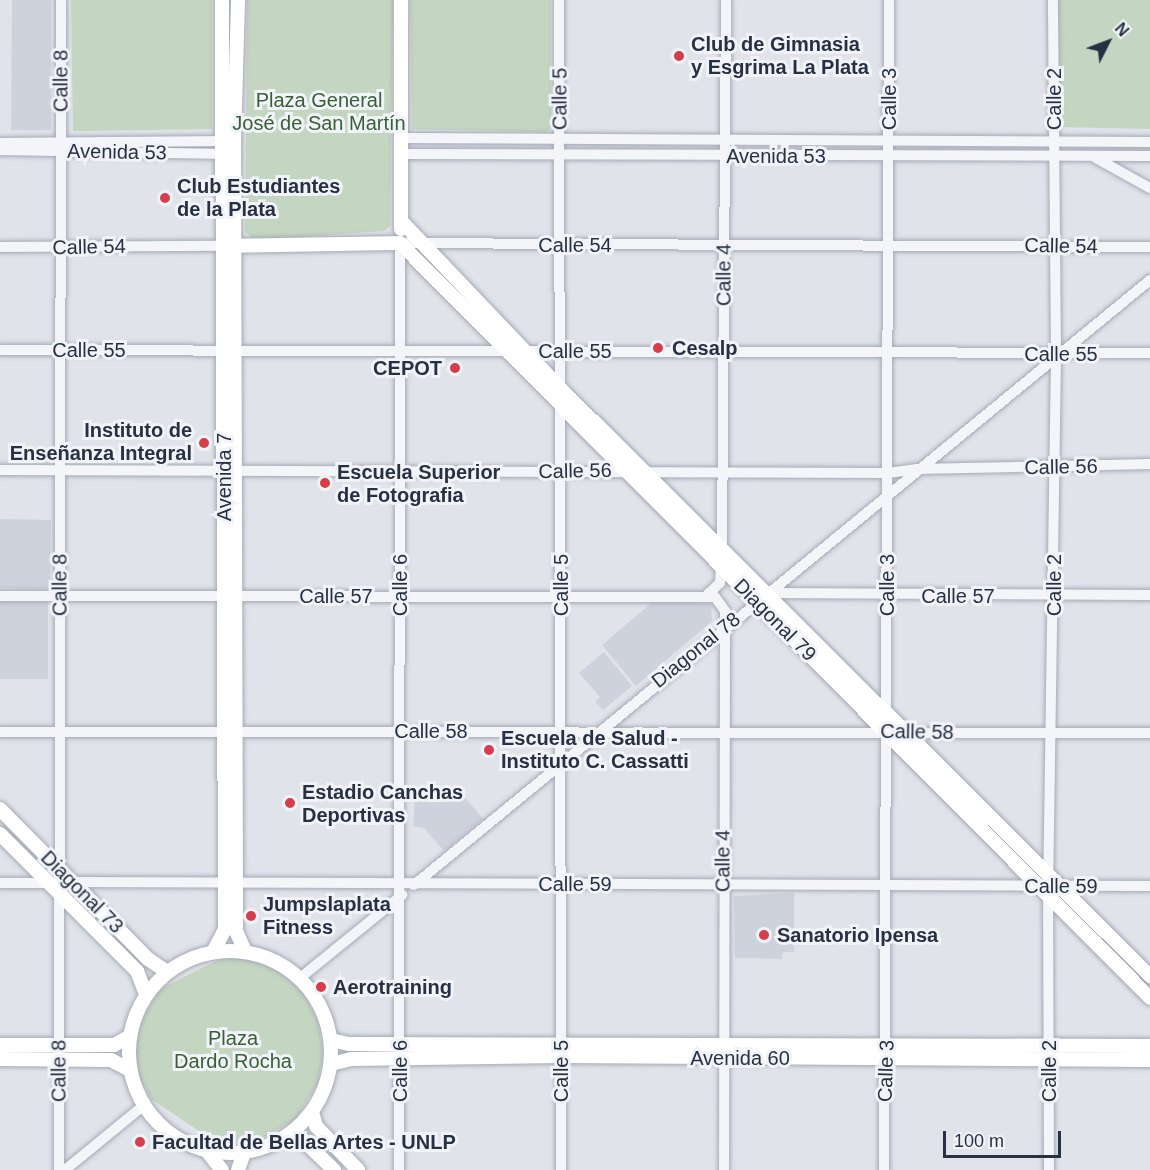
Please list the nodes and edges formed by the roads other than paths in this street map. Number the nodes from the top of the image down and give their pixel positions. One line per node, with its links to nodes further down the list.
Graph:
1 (61, 0): 16 (street, Calle 8)
2 (222, 0): 17 (main road, Avenida 7)
3 (238, 0): 17 (main road, Avenida 7)
4 (401, 0): 9 (main road, Calle 6)
5 (559, 0): 10 (street, Calle 5)
6 (726, 0): 11 (street, Calle 4)
7 (889, 0): 12 (street, Calle 3)
8 (1053, 0): 13 (street, Calle 2)
9 (402, 138): 10 (street, Avenida 53); 19 (main road, Calle 6)
10 (560, 141): 11 (street, Avenida 53); 20 (street, Calle 5)
11 (725, 141): 12 (street, Avenida 53); 21 (street, Calle 4)
12 (889, 141): 13 (street, Avenida 53); 22 (street, Calle 3)
13 (1054, 142): 14 (street, Avenida 53); 23 (street, Calle 2)
14 (1150, 142)
15 (0, 143): 16 (street, Avenida 53)
16 (61, 147): 17 (street, Avenida 53); 18 (street, Avenida 53); 36 (street, Calle 8)
17 (228, 148): 33 (main road, Avenida 7)
18 (0, 150)
19 (402, 154): 20 (street, Avenida 53); 27 (main road, Calle 6)
20 (560, 156): 21 (street, Avenida 53); 31 (street, Calle 5)
21 (725, 156): 22 (street, Avenida 53); 34 (street, Calle 4)
22 (889, 156): 23 (street, Avenida 53); 29 (street, Calle 3)
23 (1054, 156): 24 (street, Avenida 53); 32 (street, Calle 2)
24 (1094, 156): 25 (street, Avenida 53); 26 (street)
25 (1150, 156)
26 (1150, 188)
27 (402, 222): 28 (main road, Calle 6); 30 (main road, Diagonal 79)
28 (400, 243): 30 (street, Calle 54); 33 (main road, Calle 54); 43 (street, Calle 6); 47 (main road, Diagonal 79)
29 (889, 243): 32 (street, Calle 54); 34 (street, Calle 54); 46 (street, Calle 3)
30 (424, 244): 31 (street, Calle 54); 42 (main road, Diagonal 79)
31 (561, 245): 34 (street, Calle 54); 44 (street, Calle 5)
32 (1054, 245): 37 (street, Calle 54); 49 (street, Calle 2)
33 (229, 246): 36 (street, Calle 54); 41 (main road, Avenida 7)
34 (724, 246): 45 (street, Calle 4)
35 (0, 247): 36 (street, Calle 54)
36 (61, 247): 40 (street, Calle 8)
37 (1150, 247)
38 (1150, 280): 49 (street, Diagonal 78)
39 (0, 350): 40 (street, Calle 55)
40 (60, 350): 41 (street, Calle 55); 56 (street, Calle 8)
41 (231, 350): 43 (street, Calle 55); 58 (main road, Avenida 7)
42 (525, 350): 44 (street, Calle 55); 47 (street, Calle 55); 50 (main road, Diagonal 79)
43 (400, 351): 47 (street, Calle 55); 59 (street, Calle 6)
44 (561, 351): 45 (street, Calle 55); 50 (street, Calle 5)
45 (724, 351): 46 (street, Calle 55); 62 (street, Calle 4)
46 (889, 351): 49 (street, Calle 55); 63 (street, Calle 3)
47 (506, 352): 51 (main road, Diagonal 79)
48 (1150, 353): 49 (street, Calle 55)
49 (1056, 354): 53 (street, Calle 2); 54 (street, Diagonal 78)
50 (561, 389): 51 (street, Calle 5); 57 (main road, Diagonal 79)
51 (561, 408): 60 (main road, Diagonal 79); 61 (street, Calle 5)
52 (1150, 464): 53 (street, Calle 56)
53 (1053, 467): 54 (street, Calle 56); 75 (street, Calle 2)
54 (917, 469): 63 (street, Calle 56); 64 (street, Diagonal 78)
55 (0, 470): 56 (street, Calle 56)
56 (60, 470): 58 (street, Calle 56); 71 (street, Calle 8)
57 (642, 470): 60 (street, Calle 56); 62 (street, Calle 56); 65 (main road, Diagonal 79)
58 (231, 471): 59 (street, Calle 56); 72 (main road, Avenida 7)
59 (400, 471): 61 (street, Calle 56); 73 (street, Calle 6)
60 (624, 471): 61 (street, Calle 56); 66 (main road, Diagonal 79)
61 (561, 472): 74 (street, Calle 5)
62 (723, 472): 63 (street, Calle 56); 65 (street, Calle 4)
63 (888, 473): 64 (street, Calle 3)
64 (888, 493): 68 (street, Calle 3); 76 (street, Diagonal 78)
65 (722, 550): 76 (main road, Diagonal 79)
66 (721, 566): 67 (street); 76 (main road, Diagonal 79)
67 (708, 594): 74 (street, Calle 57); 77 (street, Calle 4)
68 (887, 595): 75 (street, Calle 57); 76 (street, Calle 57); 78 (street, Calle 3)
69 (1150, 595): 75 (street, Calle 57)
70 (0, 596): 71 (street, Calle 57)
71 (60, 596): 72 (street, Calle 57); 86 (street, Calle 8)
72 (231, 596): 73 (street, Calle 57); 87 (main road, Avenida 7)
73 (400, 596): 74 (street, Calle 57); 79 (street, Calle 6)
74 (561, 596): 80 (street, Calle 5)
75 (1055, 596): 88 (street, Calle 2)
76 (761, 597): 77 (street, Diagonal 78); 78 (main road, Diagonal 79); 82 (main road, Diagonal 79)
77 (723, 628): 81 (street, Diagonal 78); 84 (street, Calle 4)
78 (887, 717): 82 (street, Calle 3); 85 (main road, Diagonal 79)
79 (400, 731): 80 (street, Calle 58); 87 (street, Calle 58); 96 (street, Calle 6)
80 (561, 731): 81 (street, Calle 58); 90 (street, Calle 5)
81 (597, 731): 84 (street, Calle 58); 90 (street, Diagonal 78)
82 (886, 731): 84 (street, Calle 58); 85 (street, Calle 58); 100 (street, Calle 3); 101 (main road, Diagonal 79)
83 (0, 732): 86 (street, Calle 58)
84 (723, 732): 99 (street, Calle 4)
85 (903, 732): 88 (street, Calle 58); 101 (main road, Diagonal 79)
86 (60, 733): 87 (street, Calle 58); 93 (street, Calle 8)
87 (230, 733): 95 (main road, Avenida 7)
88 (1052, 733): 89 (street, Calle 58); 101 (street, Calle 2)
89 (1150, 733)
90 (561, 762): 97 (street, Diagonal 78); 98 (street, Calle 5)
91 (0, 809): 93 (main road, Diagonal 73)
92 (0, 834): 93 (main road, Diagonal 73)
93 (60, 882): 94 (street, Calle 59); 95 (street, Calle 59); 106 (main road, Diagonal 73); 107 (main road, Diagonal 73); 117 (street, Calle 8)
94 (0, 883)
95 (230, 883): 96 (street, Calle 59); 104 (main road, Avenida 7); 105 (main road, Avenida 7)
96 (400, 884): 97 (street, Calle 59); 103 (street, Calle 6)
97 (416, 884): 98 (street, Calle 59); 103 (street, Diagonal 78)
98 (561, 884): 99 (street, Calle 59); 119 (street, Calle 5)
99 (723, 884): 100 (street, Calle 59); 121 (street, Calle 4)
100 (887, 885): 101 (street, Calle 59); 122 (street, Calle 3)
101 (1048, 886): 102 (street, Calle 59); 109 (main road, Diagonal 79); 112 (main road, Diagonal 79); 123 (street, Calle 2)
102 (1150, 886)
103 (400, 897): 110 (street, Diagonal 78); 120 (street, Calle 6)
104 (245, 951): 105 (main road); 110 (main road)
105 (213, 952): 108 (main road)
106 (148, 959): 107 (main road); 108 (main road, Diagonal 73)
107 (137, 971): 111 (main road, Diagonal 73)
108 (167, 972): 111 (main road)
109 (1150, 976)
110 (300, 978): 114 (main road)
111 (146, 995): 113 (main road)
112 (1150, 998)
113 (130, 1036): 117 (main road); 129 (main road)
114 (331, 1040): 115 (main road, Avenida 60); 128 (main road)
115 (349, 1044): 120 (main road, Avenida 60); 126 (main road)
116 (0, 1045): 117 (main road)
117 (59, 1045): 125 (street, Calle 8)
118 (1150, 1046): 123 (main road, Avenida 60)
119 (561, 1050): 120 (main road, Avenida 60); 121 (main road, Avenida 60); 143 (street, Calle 5)
120 (400, 1051): 126 (main road, Avenida 60); 142 (street, Calle 6)
121 (723, 1052): 122 (main road, Avenida 60); 144 (street, Calle 4)
122 (886, 1052): 123 (main road, Avenida 60); 145 (street, Calle 3)
123 (1049, 1053): 127 (main road, Avenida 60); 146 (street, Calle 2)
124 (0, 1059): 125 (main road)
125 (59, 1059): 129 (main road); 136 (street, Calle 8)
126 (351, 1059): 128 (main road, Avenida 60)
127 (1150, 1060)
128 (331, 1064): 131 (main road)
129 (130, 1070): 130 (main road)
130 (144, 1105): 134 (main road); 137 (street)
131 (312, 1112): 132 (main road); 133 (main road)
132 (316, 1126): 133 (main road); 141 (main road)
133 (296, 1137): 135 (main road); 140 (main road)
134 (207, 1151): 135 (main road); 138 (main road)
135 (244, 1153): 139 (main road)
136 (59, 1170)
137 (64, 1170)
138 (222, 1170)
139 (238, 1170)
140 (334, 1170)
141 (358, 1170)
142 (399, 1170)
143 (561, 1170)
144 (724, 1170)
145 (884, 1170)
146 (1049, 1170)

